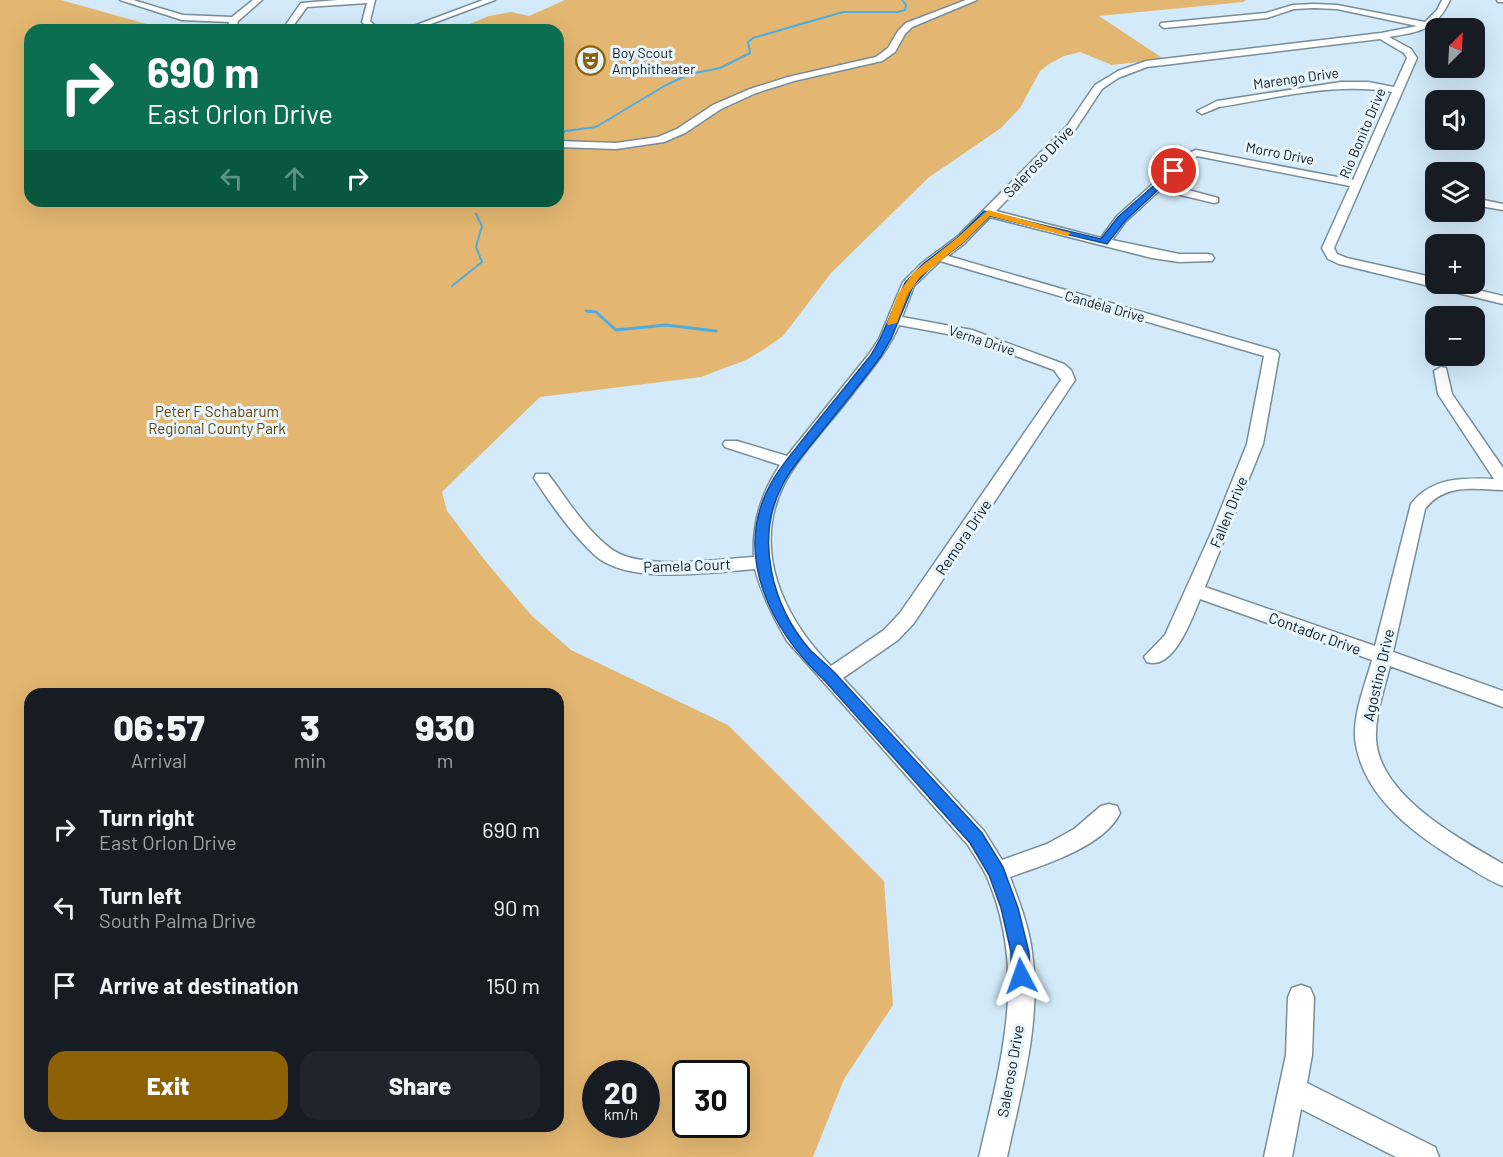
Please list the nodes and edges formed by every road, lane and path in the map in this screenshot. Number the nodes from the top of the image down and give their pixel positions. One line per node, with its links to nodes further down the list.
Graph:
1 (124, 0): 8 (street)
2 (258, 0): 8 (street)
3 (371, 0): 10 (street); 11 (street)
4 (491, 0): 12 (street)
5 (973, 0): 19 (street)
6 (1446, 0): 7 (street)
7 (1436, 18)
8 (234, 20): 9 (street)
9 (233, 24)
10 (290, 24)
11 (368, 24)
12 (424, 24)
13 (1164, 25): 14 (street)
14 (1425, 25)
15 (1425, 25): 16 (street, Saleroso Drive)
16 (1381, 36): 17 (street, Rio Bonito Drive); 25 (street, Saleroso Drive)
17 (1396, 90): 18 (street, Marengo Drive); 20 (street, Rio Bonito Drive)
18 (1202, 111)
19 (564, 145)
20 (1358, 184): 21 (street, Morro Drive); 29 (street, Rio Bonito Drive)
21 (1159, 186): 22 (street); 26 (street)
22 (1214, 200)
23 (1485, 203): 24 (street)
24 (1503, 207)
25 (988, 213): 26 (street); 27 (street, Saleroso Drive)
26 (1104, 242): 28 (street)
27 (939, 257): 32 (street, Saleroso Drive); 33 (street, Candela Drive)
28 (1208, 258)
29 (1425, 280)
30 (1485, 294): 31 (street)
31 (1503, 300)
32 (893, 320): 35 (street, Verna Drive); 37 (street, Saleroso Drive)
33 (1272, 354): 42 (street, Fallen Drive)
34 (1442, 371): 39 (street)
35 (1066, 373): 45 (street, Remora Drive)
36 (731, 444): 37 (street)
37 (790, 463): 41 (street, Saleroso Drive)
38 (542, 478): 41 (street, Pamela Court)
39 (1503, 480)
40 (1503, 485): 44 (street, Agostino Drive)
41 (762, 562): 45 (street, Saleroso Drive)
42 (1195, 590): 43 (street, Fallen Drive); 44 (street, Contador Drive)
43 (1154, 657)
44 (1382, 657): 46 (street, Contador Drive); 49 (street, Agostino Drive)
45 (830, 677): 48 (street, Saleroso Drive)
46 (1503, 699)
47 (1109, 813): 48 (street)
48 (997, 872): 52 (street, Saleroso Drive)
49 (1503, 876)
50 (1300, 997): 51 (street)
51 (1292, 1090): 53 (street); 54 (street)
52 (993, 1157)
53 (1278, 1157)
54 (1425, 1157)

